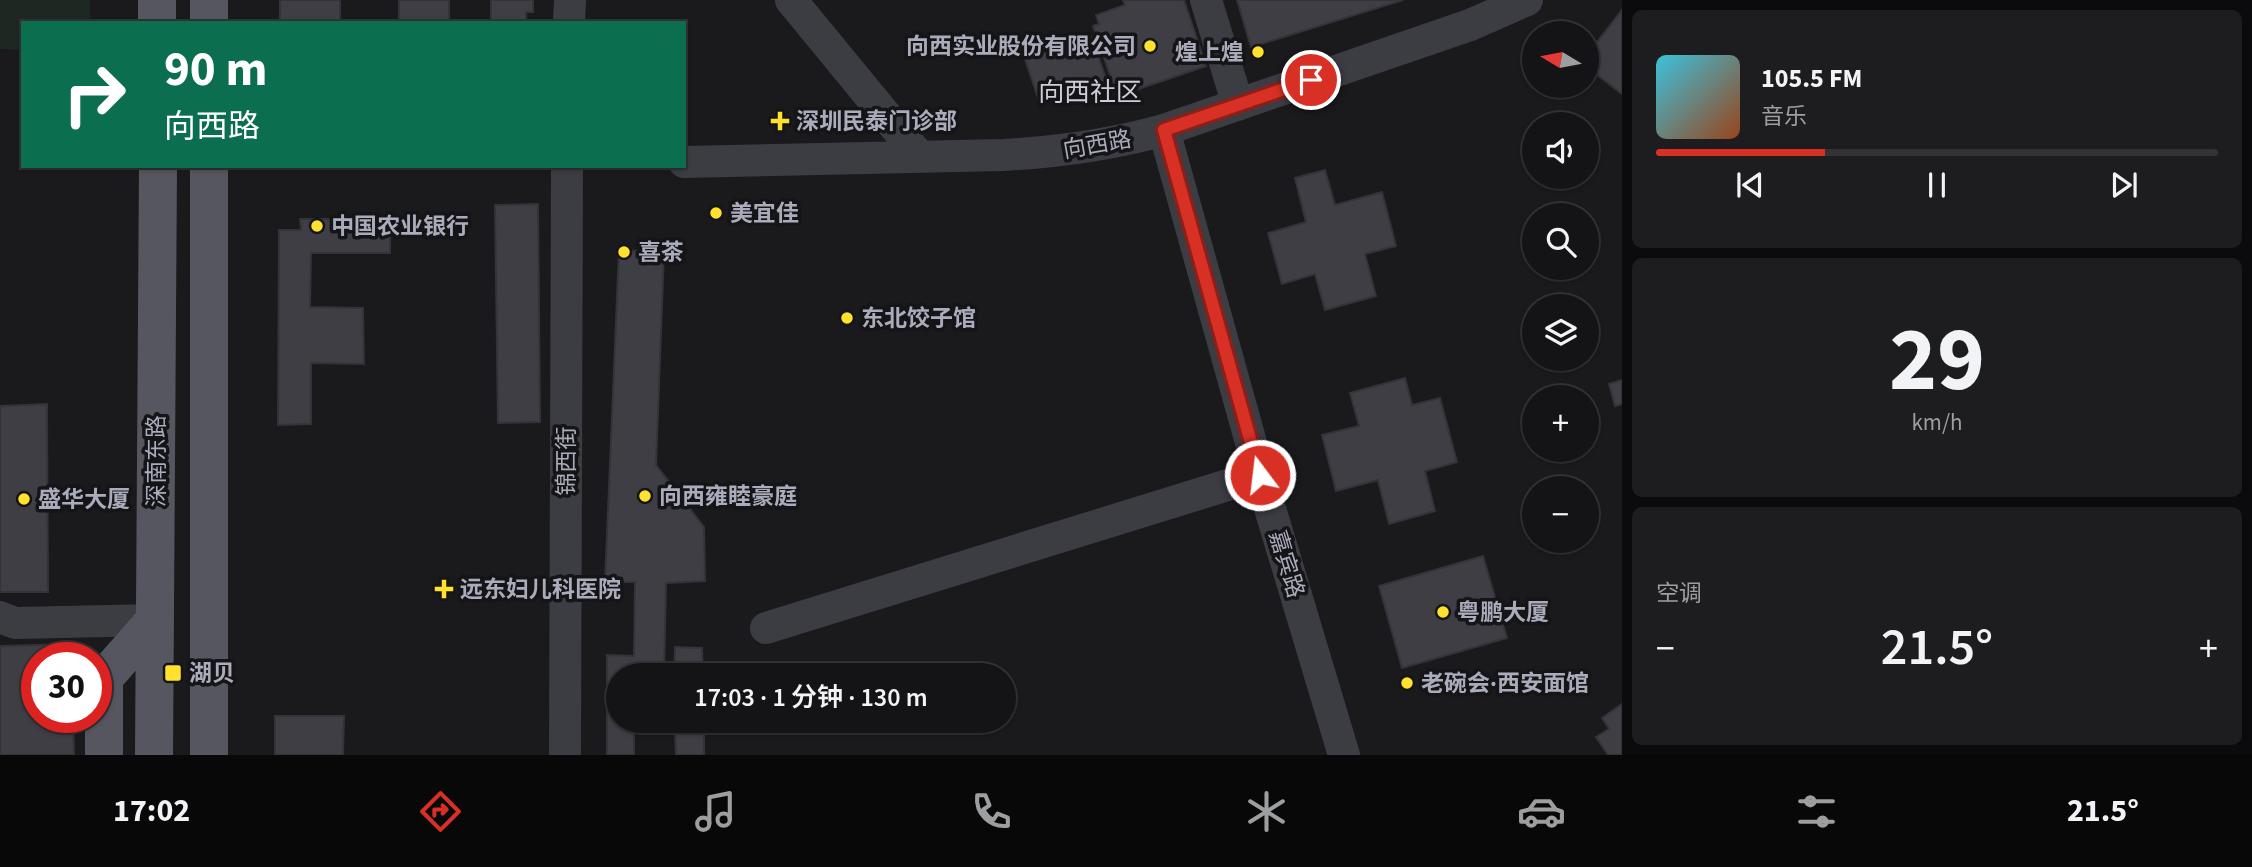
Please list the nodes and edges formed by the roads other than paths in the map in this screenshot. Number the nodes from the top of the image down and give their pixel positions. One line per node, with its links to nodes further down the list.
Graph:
1 (157, 0): 8 (main road)
2 (209, 0): 9 (main road)
3 (570, 0): 10 (street)
4 (791, 0): 13 (street)
5 (1206, 0): 11 (street)
6 (1528, 0): 7 (street, 向西路)
7 (1476, 11): 11 (street, 向西路)
8 (157, 21)
9 (209, 21)
10 (569, 21)
11 (1238, 105): 12 (street, 向西路)
12 (1164, 130): 13 (street, 向西路); 18 (street, 嘉宾路)
13 (920, 158): 14 (street, 向西路)
14 (686, 162)
15 (158, 168): 20 (main road, 深南东路)
16 (209, 168): 24 (main road)
17 (567, 168): 25 (street, 锦西街)
18 (1260, 475): 21 (street); 26 (street, 嘉宾路)
19 (0, 617): 20 (street)
20 (155, 620): 22 (main road); 23 (main road, 深南东路)
21 (766, 628)
22 (104, 755)
23 (154, 755)
24 (209, 755)
25 (565, 755)
26 (1344, 755)

